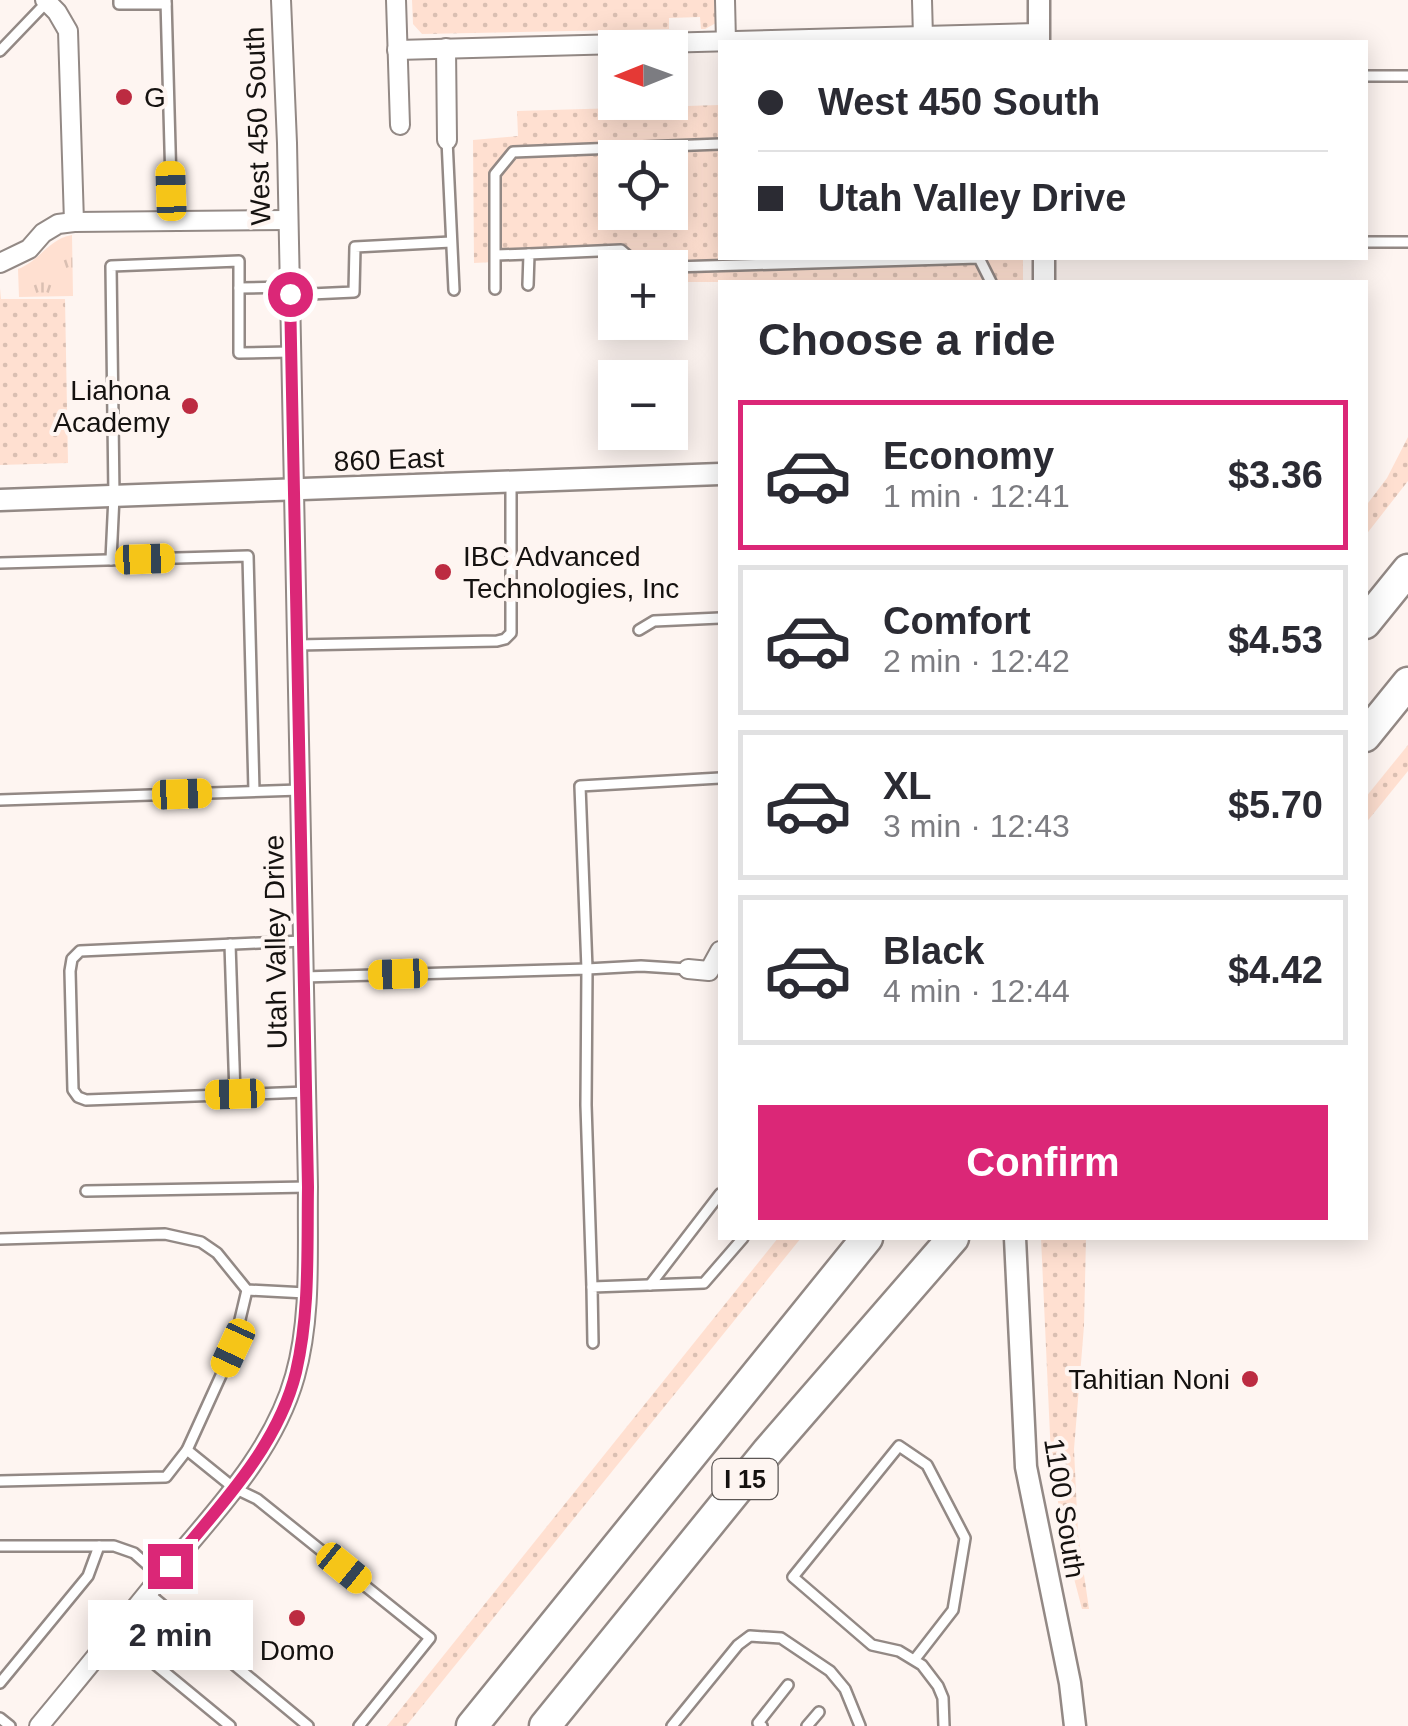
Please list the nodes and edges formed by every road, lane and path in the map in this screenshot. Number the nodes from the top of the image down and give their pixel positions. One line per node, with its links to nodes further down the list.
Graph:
1 (118, 0): 8 (lane)
2 (281, 0): 22 (street, West 450 South)
3 (396, 0): 15 (street)
4 (725, 0): 11 (street)
5 (922, 0): 9 (street)
6 (1039, 0): 10 (street)
7 (47, 1): 16 (lane); 24 (street)
8 (166, 2): 23 (lane)
9 (924, 36): 10 (street); 12 (street)
10 (1039, 38)
11 (726, 40)
12 (792, 40)
13 (718, 42): 14 (street)
14 (446, 48): 15 (street); 20 (street)
15 (397, 50): 19 (street)
16 (0, 51)
17 (1368, 76): 18 (lane)
18 (1408, 76)
19 (400, 125)
20 (447, 140): 25 (lane)
21 (718, 144): 30 (lane)
22 (288, 220): 23 (street); 37 (street, West 450 South)
23 (172, 221): 24 (street)
24 (74, 222): 32 (street)
25 (451, 242): 37 (lane); 38 (lane)
26 (1368, 242): 27 (lane)
27 (1408, 242)
28 (598, 251): 29 (lane)
29 (529, 254): 30 (lane); 34 (lane)
30 (496, 255): 36 (lane)
31 (904, 260): 33 (lane)
32 (0, 262)
33 (688, 266)
34 (528, 285)
35 (239, 288): 37 (lane); 39 (lane); 43 (lane)
36 (495, 289)
37 (289, 290): 39 (street, West 450 South)
38 (454, 290)
39 (290, 352): 42 (street, West 450 South)
40 (718, 474): 41 (street, 860 East)
41 (511, 482): 42 (street, 860 East); 51 (lane)
42 (294, 491): 43 (street, 860 East); 51 (street, Utah Valley Drive)
43 (114, 496): 44 (street, 860 East); 45 (lane)
44 (0, 500)
45 (111, 560): 46 (lane); 56 (lane)
46 (0, 562)
47 (1408, 570): 49 (highway)
48 (718, 618): 50 (lane)
49 (1368, 620)
50 (639, 630)
51 (297, 645): 55 (street, Utah Valley Drive)
52 (1408, 682): 53 (highway)
53 (1368, 732)
54 (718, 778): 61 (lane)
55 (300, 790): 56 (lane); 58 (street, Utah Valley Drive)
56 (254, 792): 57 (lane)
57 (0, 800)
58 (303, 941): 59 (lane); 63 (street, Utah Valley Drive)
59 (230, 944): 65 (lane); 65 (lane)
60 (718, 955): 62 (street)
61 (587, 968): 62 (lane); 63 (lane); 75 (lane)
62 (688, 969)
63 (304, 977): 64 (street, Utah Valley Drive)
64 (306, 1092): 65 (lane); 66 (street, Utah Valley Drive)
65 (235, 1094)
66 (308, 1187): 67 (lane); 77 (street, Utah Valley Drive)
67 (86, 1191)
68 (718, 1197): 74 (lane)
69 (0, 1239): 76 (lane)
70 (741, 1240): 74 (lane)
71 (866, 1240): 97 (highway, I 15)
72 (950, 1240): 98 (highway, I 15)
73 (1016, 1246): 104 (street, 1100 South)
74 (650, 1285): 75 (lane)
75 (592, 1287): 78 (lane)
76 (247, 1290): 77 (lane); 79 (lane)
77 (306, 1293): 81 (street, Utah Valley Drive)
78 (593, 1344)
79 (187, 1450): 80 (lane); 81 (lane)
80 (0, 1481)
81 (234, 1488): 84 (street, Utah Valley Drive); 96 (lane)
82 (0, 1546): 83 (lane)
83 (99, 1546): 84 (lane); 88 (lane)
84 (161, 1577): 85 (street, Utah Valley Drive)
85 (148, 1593): 86 (lane); 93 (street, Utah Valley Drive)
86 (188, 1624): 94 (lane); 95 (lane)
87 (915, 1660): 87 (lane); 103 (lane)
88 (0, 1683)
89 (788, 1684): 100 (lane)
90 (819, 1712): 101 (lane)
91 (0, 1718): 92 (lane)
92 (10, 1726)
93 (40, 1726)
94 (230, 1726)
95 (308, 1726)
96 (360, 1726)
97 (472, 1726)
98 (545, 1726)
99 (672, 1726): 102 (lane)
100 (762, 1726)
101 (807, 1726)
102 (860, 1726)
103 (944, 1726)
104 (1075, 1726)

